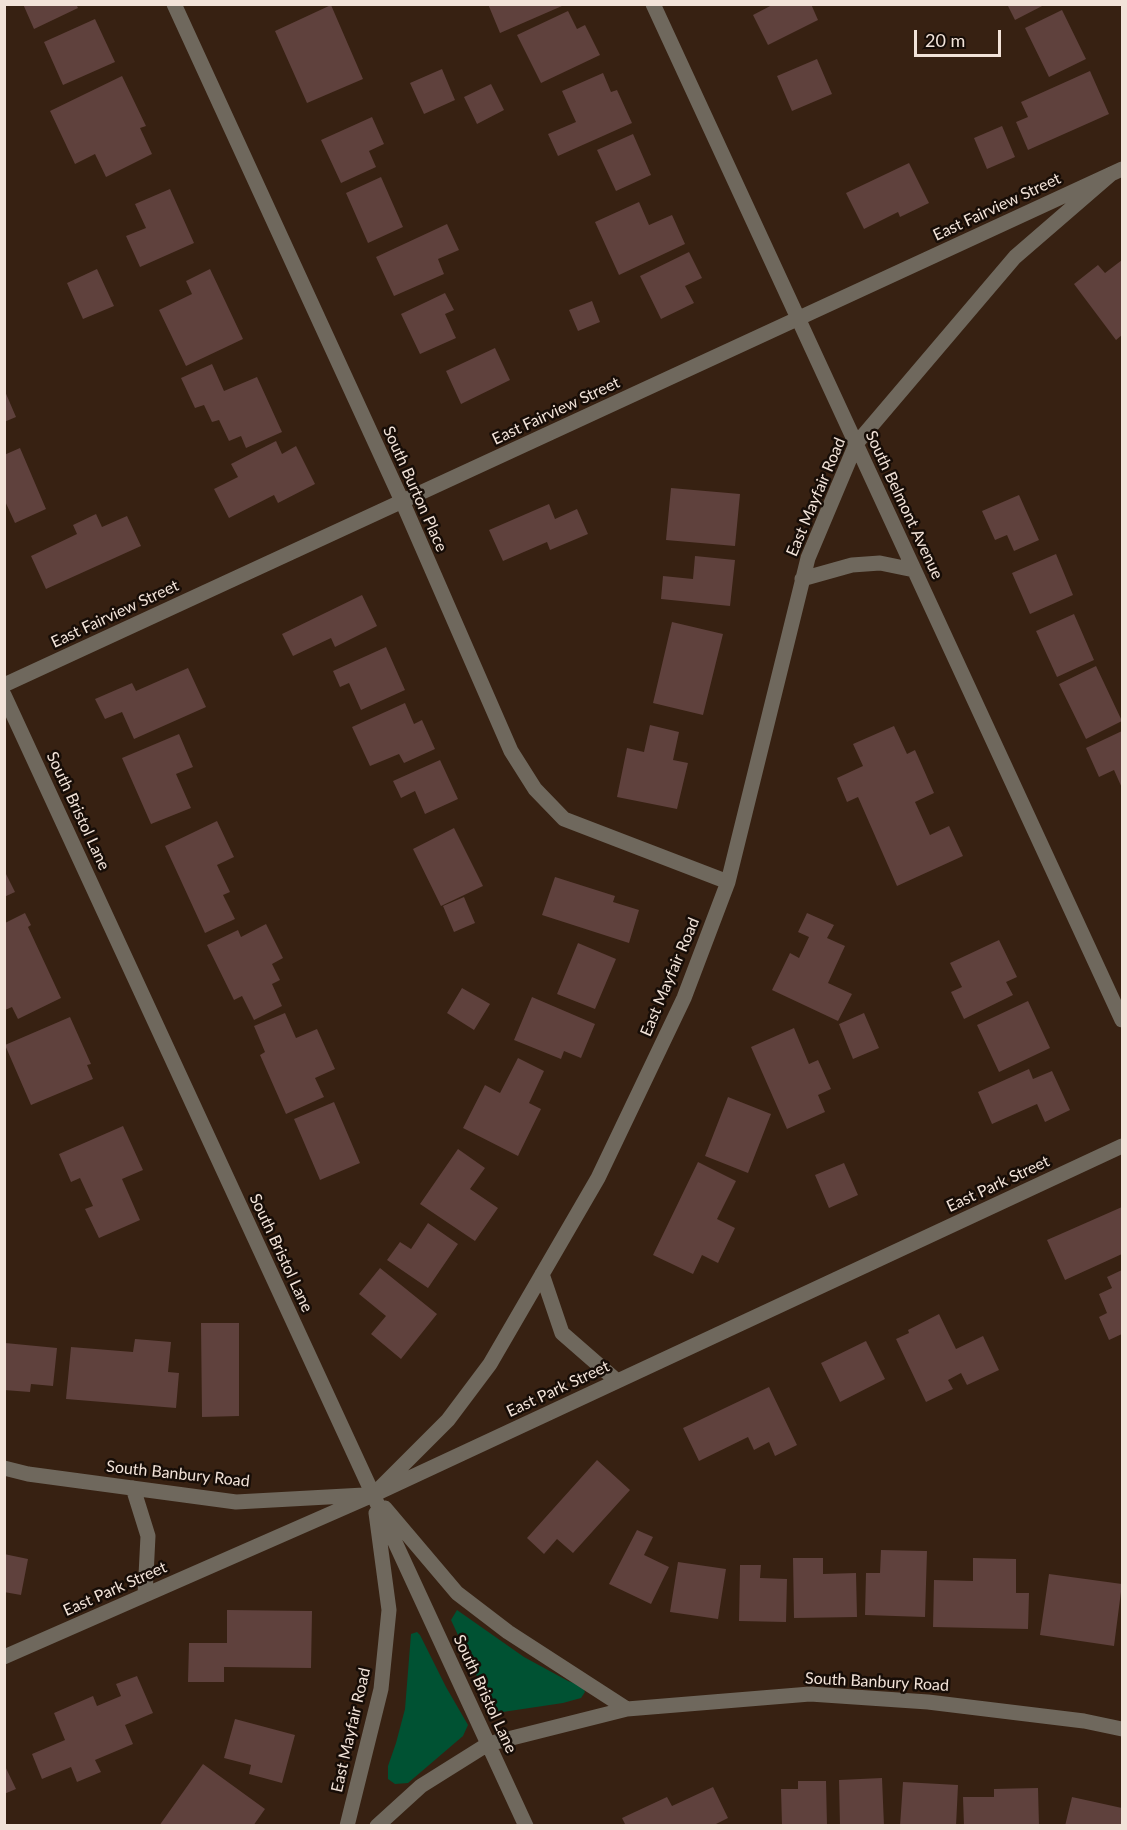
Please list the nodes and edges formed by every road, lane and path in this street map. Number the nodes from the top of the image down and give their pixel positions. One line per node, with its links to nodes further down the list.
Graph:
1 (174, 4): 6 (street, South Burton Place)
2 (653, 4): 4 (street, South Belmont Avenue)
3 (1117, 172): 4 (street, East Fairview Street); 5 (street, East Mayfair Road)
4 (797, 319): 5 (street, South Belmont Avenue); 6 (street, East Fairview Street)
5 (856, 444): 7 (street, South Belmont Avenue); 8 (street, East Mayfair Road)
6 (402, 501): 9 (street, East Fairview Street); 11 (street, South Burton Place)
7 (914, 570): 8 (street); 12 (street, South Belmont Avenue)
8 (802, 579): 11 (street, East Mayfair Road)
9 (4, 685)
10 (4, 695): 18 (street, South Bristol Lane)
11 (728, 882): 14 (street, East Mayfair Road)
12 (1122, 1020)
13 (1122, 1146): 15 (street, East Park Street)
14 (542, 1275): 15 (street); 18 (street, East Mayfair Road)
15 (617, 1381): 18 (street, East Park Street)
16 (4, 1468): 17 (street, South Banbury Road)
17 (133, 1488): 18 (street, South Banbury Road); 19 (street)
18 (373, 1495): 19 (street, East Park Street); 21 (street); 23 (street, South Bristol Lane); 24 (street, East Mayfair Road)
19 (145, 1594): 20 (street, East Park Street)
20 (4, 1657)
21 (627, 1709): 22 (street, South Banbury Road); 23 (street, South Banbury Road)
22 (1122, 1729)
23 (488, 1744): 25 (street); 26 (street, South Bristol Lane)
24 (347, 1826)
25 (376, 1826)
26 (526, 1826)

